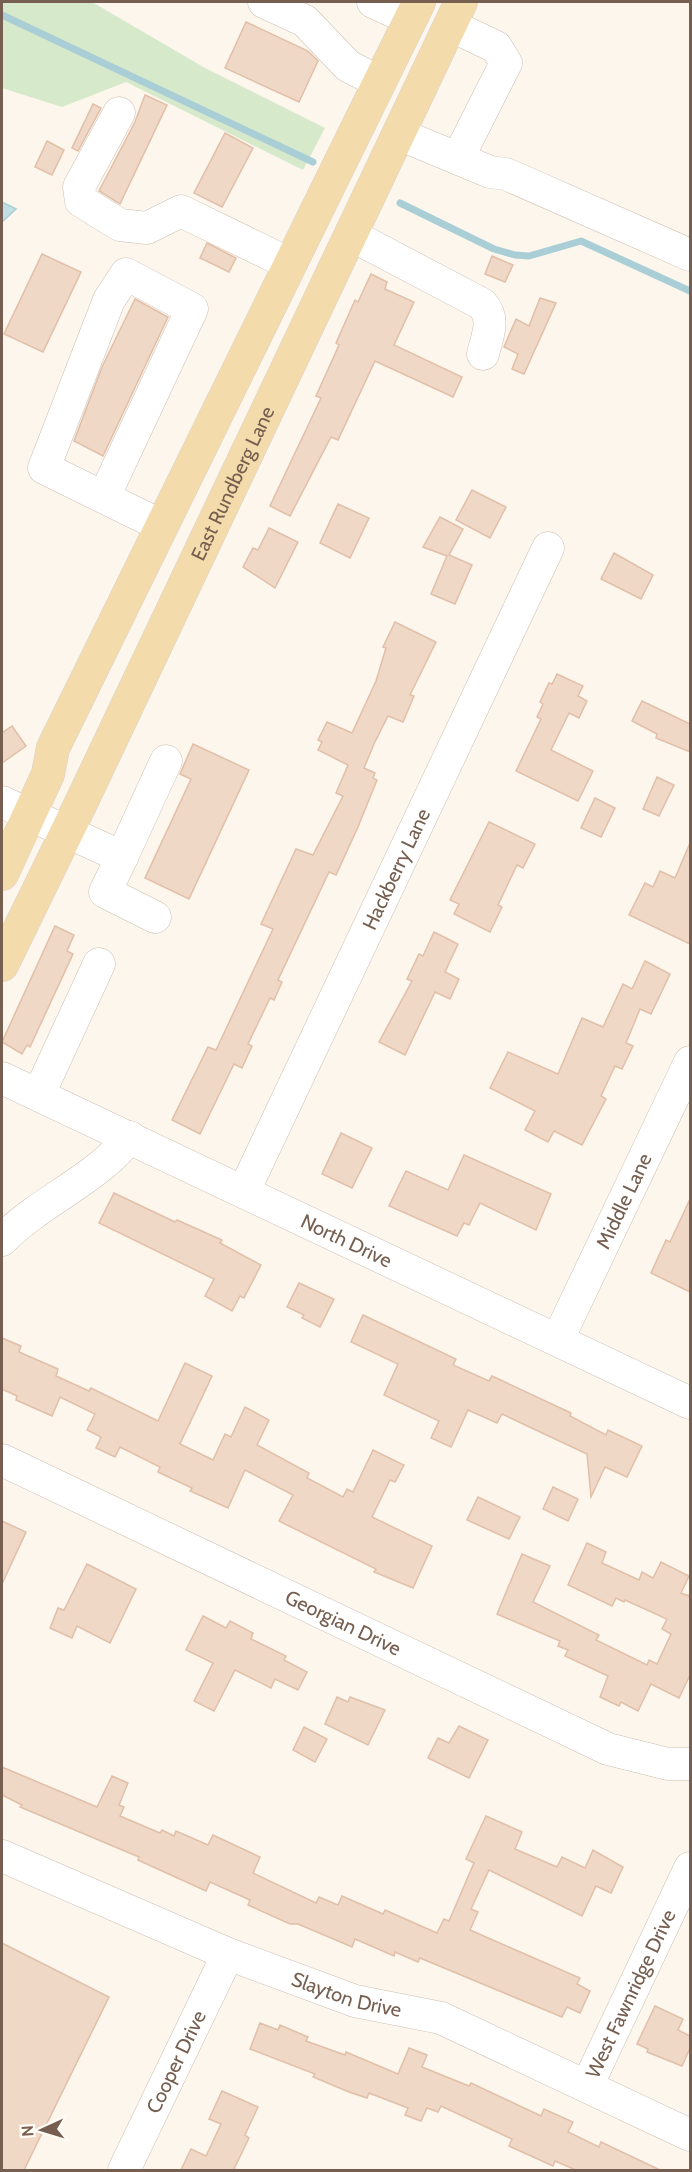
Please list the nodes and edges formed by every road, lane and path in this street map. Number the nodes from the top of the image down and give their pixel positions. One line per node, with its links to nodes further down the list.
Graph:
1 (264, 2): 5 (street)
2 (373, 2): 3 (street)
3 (414, 10): 5 (main road)
4 (456, 13): 6 (main road, East Rundberg Lane); 9 (street)
5 (379, 82): 6 (main road); 12 (main road)
6 (416, 98): 8 (main road, East Rundberg Lane)
7 (119, 113): 12 (street)
8 (399, 134): 9 (street); 10 (main road, East Rundberg Lane)
9 (458, 158): 11 (street)
10 (351, 235): 13 (street); 16 (main road, East Rundberg Lane)
11 (690, 255)
12 (290, 264): 15 (main road)
13 (483, 354)
14 (104, 497): 14 (street); 15 (street)
15 (162, 526): 16 (main road); 19 (main road)
16 (203, 546): 20 (main road, East Rundberg Lane)
17 (548, 548): 30 (street, Hackberry Lane)
18 (166, 761): 21 (street)
19 (16, 808): 20 (street); 22 (main road)
20 (67, 831): 21 (street); 25 (main road, East Rundberg Lane)
21 (122, 857): 23 (street)
22 (2, 874)
23 (155, 917)
24 (99, 963): 28 (street)
25 (2, 965)
26 (690, 1062): 32 (street, Middle Lane)
27 (2, 1078): 28 (street, North Drive)
28 (39, 1094): 29 (street, North Drive)
29 (130, 1137): 30 (street, North Drive); 31 (street)
30 (244, 1191): 32 (street, North Drive)
31 (2, 1240)
32 (558, 1339): 33 (street, North Drive)
33 (690, 1403)
34 (2, 1460): 35 (street, Georgian Drive)
35 (690, 1764)
36 (2, 1856): 38 (street, Slayton Drive)
37 (690, 1868): 39 (street, West Fawnridge Drive)
38 (228, 1954): 39 (street, Slayton Drive); 41 (street, Cooper Drive)
39 (586, 2085): 40 (street, Slayton Drive)
40 (690, 2135)
41 (124, 2170)

